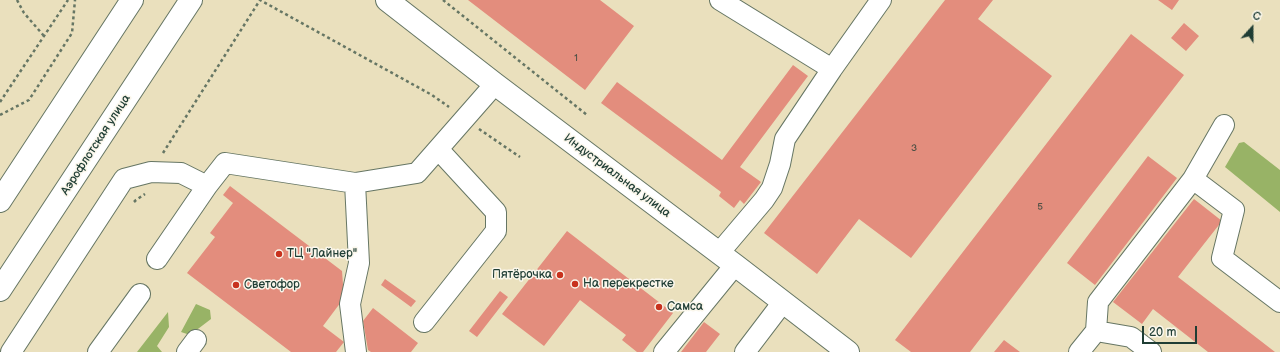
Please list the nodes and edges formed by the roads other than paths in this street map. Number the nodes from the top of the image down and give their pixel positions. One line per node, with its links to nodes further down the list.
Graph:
1 (132, 0): 13 (main road)
2 (191, 0): 16 (main road, Аэрофлотская улица)
3 (387, 0): 7 (main road, Индустриальная улица)
4 (720, 0): 6 (lane)
5 (881, 0): 6 (lane)
6 (832, 69): 15 (lane)
7 (495, 84): 9 (lane); 15 (main road, Индустриальная улица)
8 (1224, 125): 10 (lane)
9 (438, 149): 11 (lane); 20 (lane)
10 (1193, 179): 19 (lane); 21 (lane)
11 (355, 183): 12 (lane); 24 (lane)
12 (207, 186): 14 (lane); 22 (lane)
13 (0, 202)
14 (157, 258)
15 (727, 259): 18 (main road, Индустриальная улица); 25 (lane)
16 (0, 290)
17 (140, 294): 23 (lane)
18 (783, 302): 26 (lane); 27 (main road, Индустриальная улица)
19 (1280, 302)
20 (424, 322)
21 (1096, 331): 28 (lane); 29 (lane)
22 (11, 352)
23 (98, 352)
24 (356, 352)
25 (664, 352)
26 (745, 352)
27 (848, 352)
28 (1079, 352)
29 (1151, 352)

